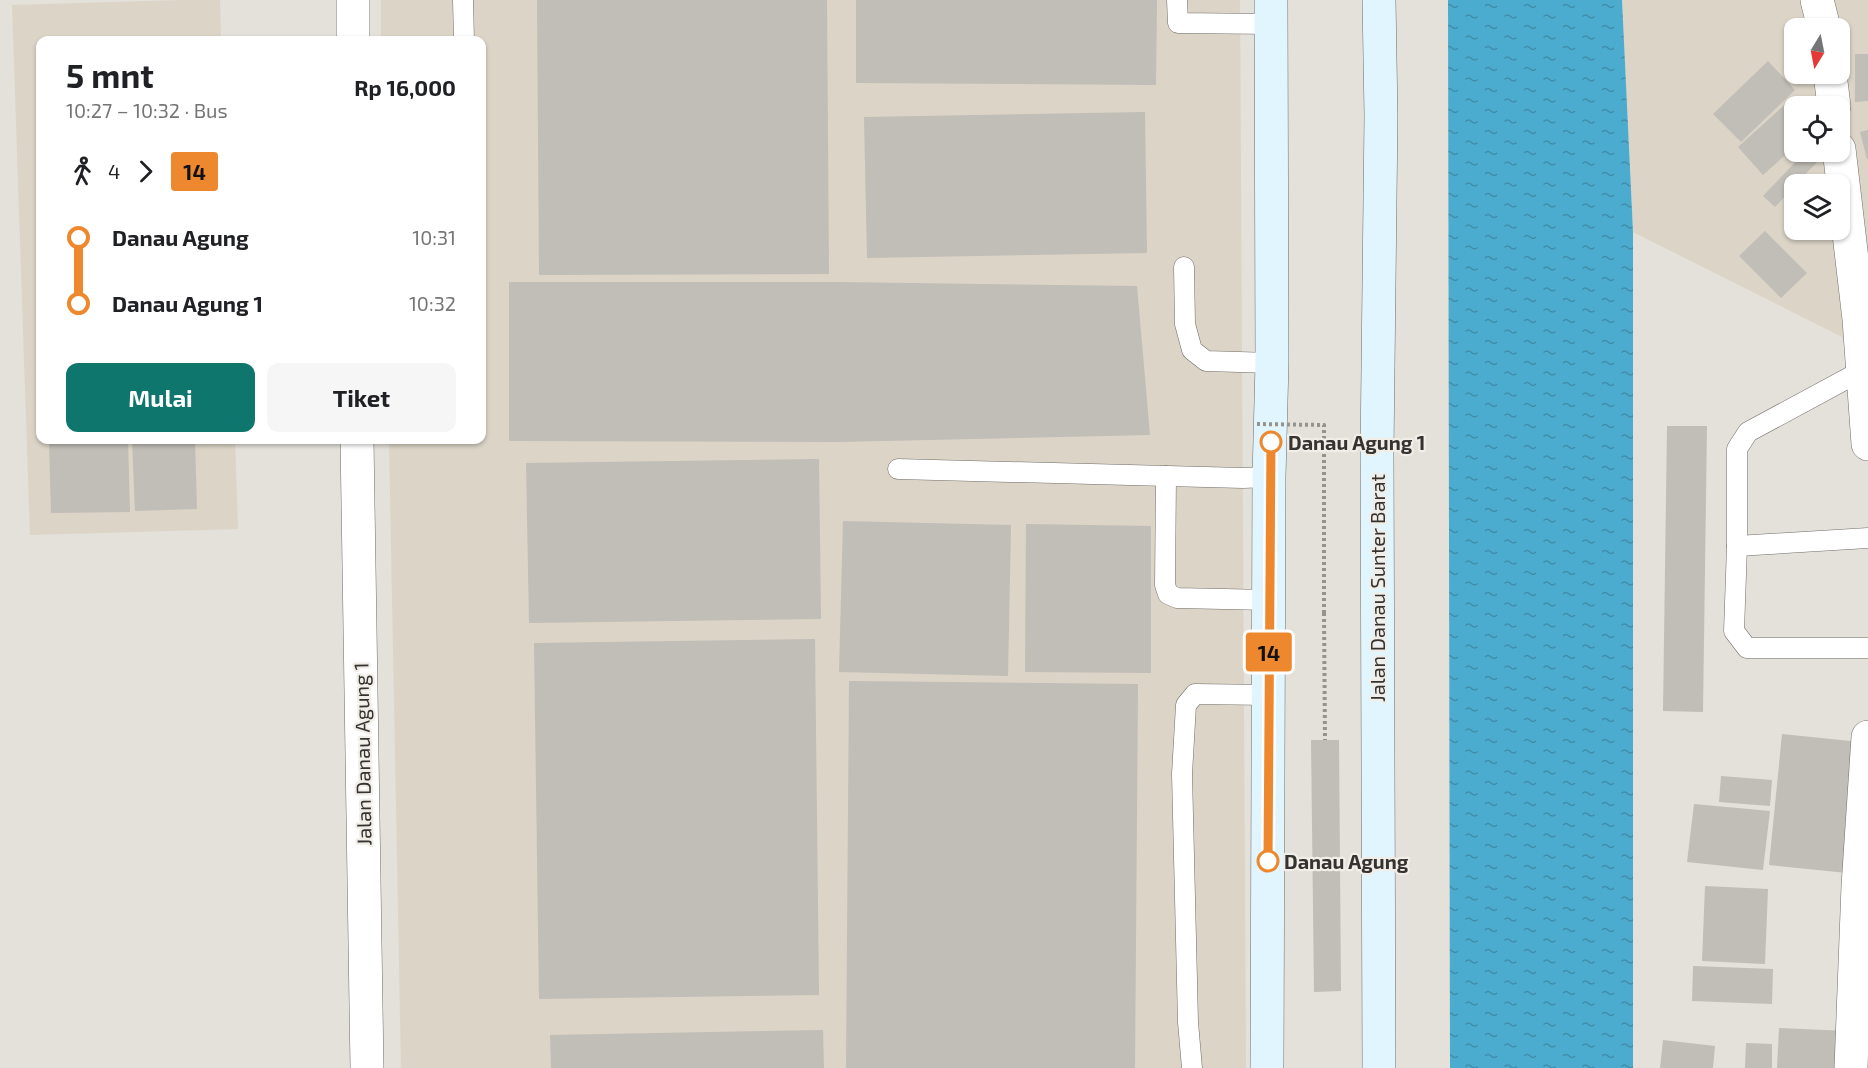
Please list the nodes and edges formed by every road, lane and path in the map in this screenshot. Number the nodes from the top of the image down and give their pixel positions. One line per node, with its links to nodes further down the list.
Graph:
1 (353, 0): 9 (street)
2 (463, 0): 10 (lane)
3 (1178, 0): 7 (lane)
4 (1379, 0): 32 (main road, Jalan Danau Sunter Barat)
5 (1817, 0): 6 (lane); 8 (street)
6 (1823, 0)
7 (1271, 12): 14 (main road)
8 (1822, 18)
9 (353, 36)
10 (464, 36)
11 (1841, 162): 13 (street)
12 (1184, 267): 14 (lane)
13 (1863, 322): 15 (street)
14 (1272, 363): 21 (main road)
15 (1863, 370): 18 (street); 23 (lane)
16 (1257, 424): 28 (path, bridge)
17 (357, 444): 29 (street, Jalan Danau Agung 1)
18 (1868, 444)
19 (898, 469): 20 (lane)
20 (1166, 476): 21 (lane); 24 (lane)
21 (1269, 477): 24 (main road)
22 (1868, 538): 23 (lane)
23 (1737, 546): 25 (lane)
24 (1269, 600): 26 (main road)
25 (1868, 648)
26 (1269, 695): 30 (lane); 31 (main road)
27 (1868, 737): 33 (street)
28 (1325, 740)
29 (367, 1068)
30 (1192, 1068)
31 (1267, 1068)
32 (1379, 1068)
33 (1851, 1068)

